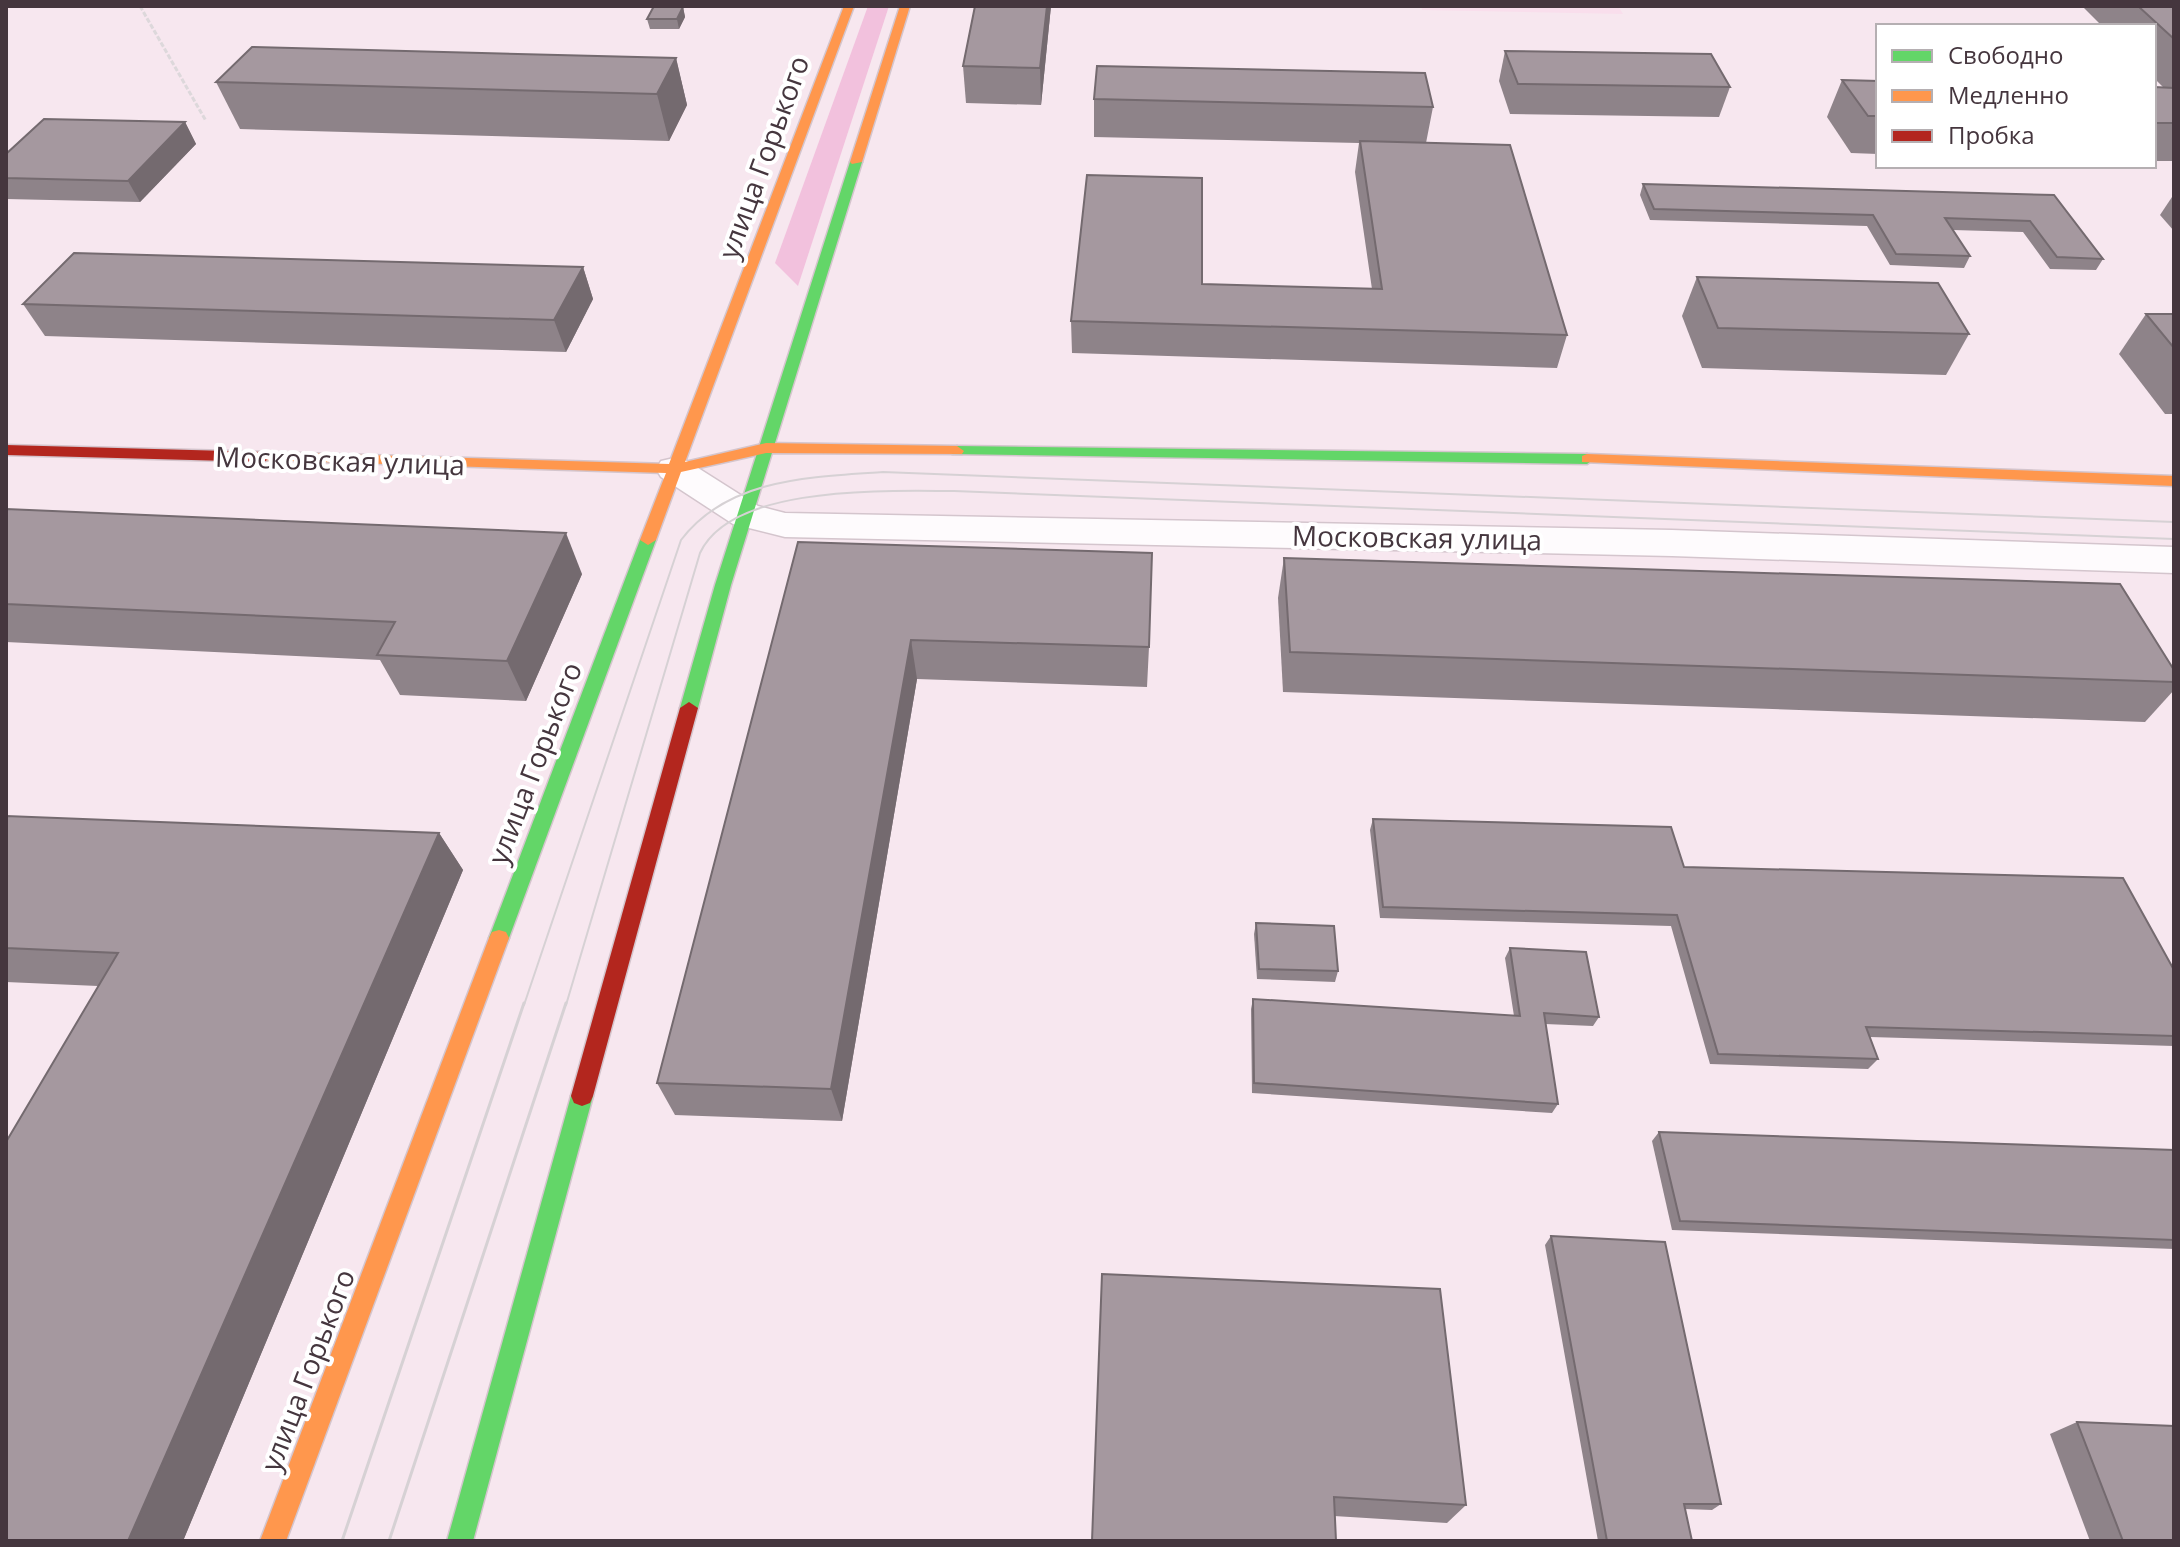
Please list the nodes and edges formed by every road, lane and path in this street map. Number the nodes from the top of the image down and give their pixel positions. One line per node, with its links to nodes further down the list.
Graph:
1 (140, 6): 4 (path)
2 (849, 6): 7 (main road, улица Горького)
3 (905, 6): 5 (main road)
4 (206, 121)
5 (766, 448): 7 (main road, Московская улица); 8 (main road, Московская улица); 9 (main road)
6 (6, 450): 7 (main road, Московская улица)
7 (674, 469): 9 (street, Московская улица); 11 (main road, улица Горького)
8 (2174, 481)
9 (746, 515): 10 (street, Московская улица); 12 (main road)
10 (2174, 560)
11 (273, 1541)
12 (460, 1541)

